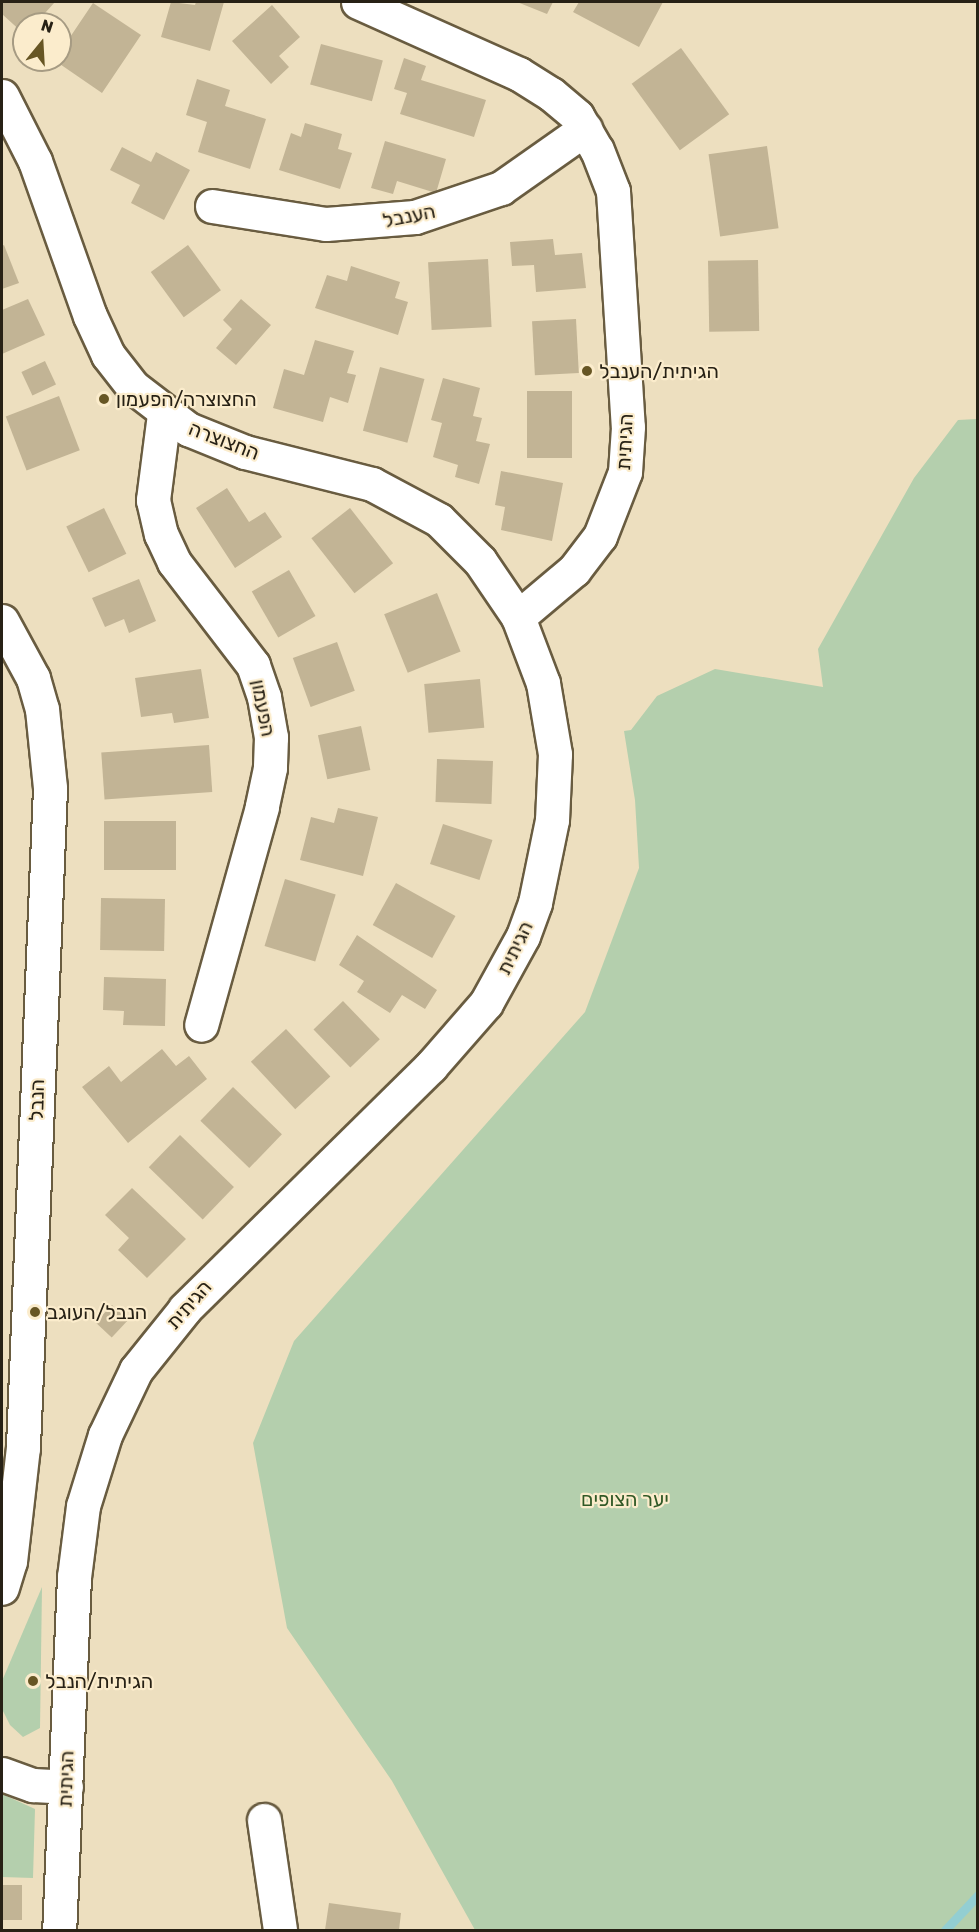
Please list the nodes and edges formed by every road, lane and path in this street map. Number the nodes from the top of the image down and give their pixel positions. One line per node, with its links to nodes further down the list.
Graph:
1 (358, 2): 3 (street, הגיתית)
2 (2, 96): 5 (street, החצוצרה)
3 (585, 129): 4 (street, הענבל); 6 (street, הגיתית)
4 (212, 206)
5 (164, 414): 6 (street, החצוצרה); 8 (street, הפעמון)
6 (518, 617): 12 (street, הגיתית)
7 (2, 621): 9 (street, הנבל)
8 (201, 1024)
9 (10, 1498): 10 (street, הנבל)
10 (2, 1588)
11 (2, 1774): 12 (street)
12 (66, 1787): 14 (street, הגיתית)
13 (264, 1820): 15 (street)
14 (59, 1930)
15 (280, 1930)

